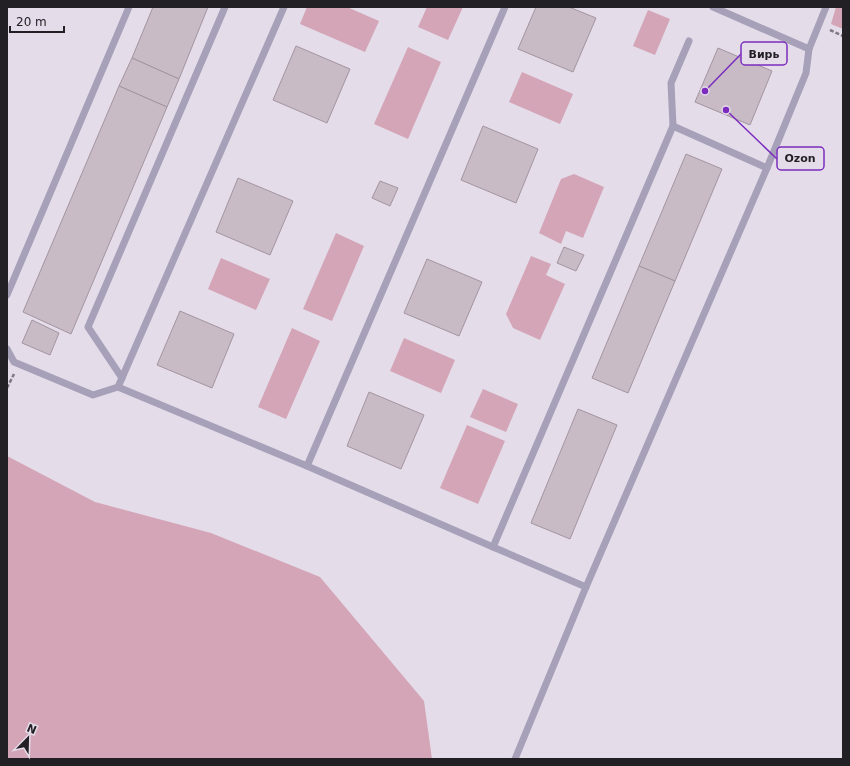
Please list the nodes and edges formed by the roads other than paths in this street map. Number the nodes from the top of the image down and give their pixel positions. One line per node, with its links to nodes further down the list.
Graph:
1 (130, 7): 11 (lane)
2 (225, 7): 13 (lane)
3 (284, 7): 13 (lane)
4 (505, 7): 15 (lane)
5 (713, 7): 8 (lane)
6 (826, 7): 8 (lane)
7 (689, 41): 9 (lane)
8 (809, 48): 10 (lane)
9 (673, 126): 10 (lane); 16 (lane)
10 (767, 168): 17 (lane)
11 (7, 294)
12 (7, 349): 14 (lane)
13 (122, 378): 14 (lane)
14 (118, 387): 15 (lane)
15 (307, 466): 16 (lane)
16 (494, 547): 17 (lane)
17 (586, 587): 18 (lane)
18 (515, 759)

